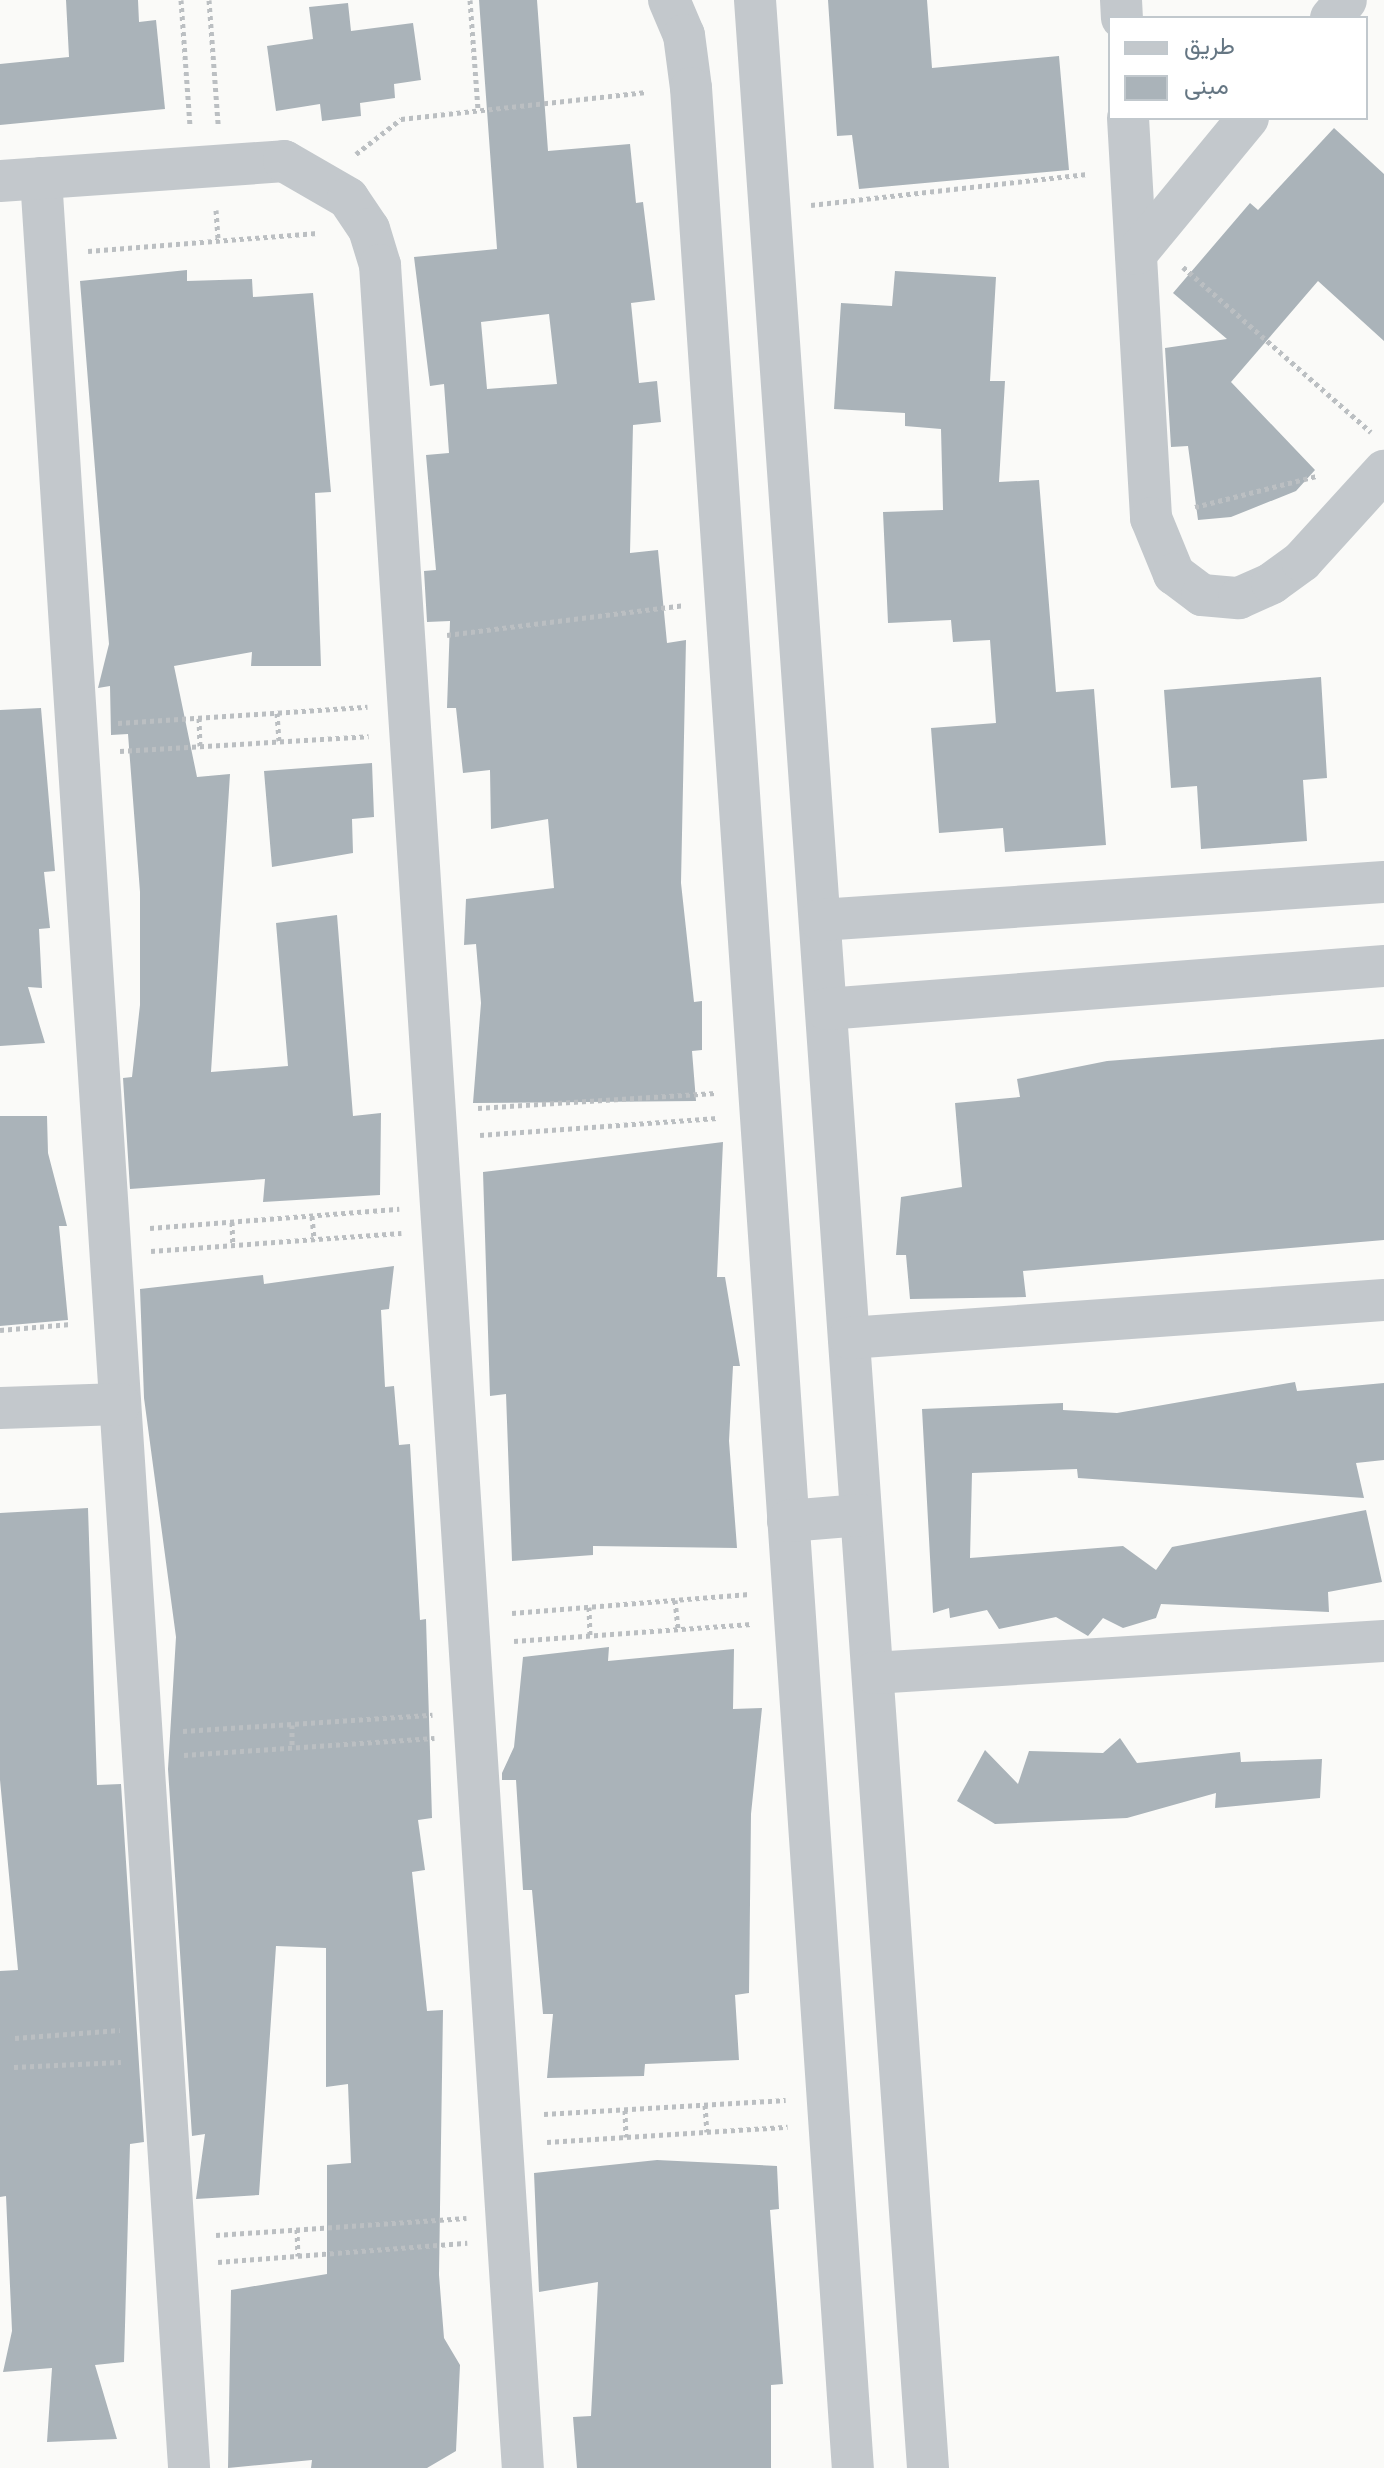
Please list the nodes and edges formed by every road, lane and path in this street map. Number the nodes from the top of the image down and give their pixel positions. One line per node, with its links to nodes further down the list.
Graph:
1 (181, 0): 12 (path)
2 (209, 0): 12 (path)
3 (470, 0): 9 (path)
4 (669, 0): 8 (street)
5 (755, 0): 16 (street)
6 (1346, 0): 7 (street)
7 (1333, 16)
8 (691, 88): 9 (path); 24 (street)
9 (478, 110): 17 (path)
10 (1128, 120): 13 (street)
11 (1246, 120): 18 (street)
12 (207, 162): 14 (street); 17 (street)
13 (1131, 170): 16 (path); 18 (street)
14 (41, 178): 15 (street); 19 (street)
15 (0, 181)
16 (770, 209): 33 (street)
17 (359, 213): 19 (path); 25 (street)
18 (1142, 246): 20 (path); 23 (street)
19 (47, 255): 29 (street)
20 (1384, 444)
21 (1384, 471): 23 (street)
22 (1326, 474): 23 (path)
23 (1151, 518)
24 (726, 599): 25 (path); 36 (street)
25 (403, 641): 28 (street)
26 (277, 713): 27 (path); 28 (path); 30 (path)
27 (199, 718): 29 (path); 31 (path)
28 (408, 719): 30 (path); 37 (street)
29 (78, 740): 31 (path); 42 (street)
30 (279, 741): 31 (path)
31 (200, 746)
32 (1384, 882): 33 (street)
33 (820, 920): 35 (street)
34 (1384, 966): 35 (street)
35 (826, 1009): 47 (street)
36 (758, 1103): 37 (path); 37 (path); 51 (street)
37 (434, 1125): 39 (street)
38 (312, 1216): 39 (path); 40 (path); 41 (path)
39 (441, 1218): 41 (path); 56 (street)
40 (232, 1222): 42 (path); 43 (path)
41 (314, 1240): 43 (path)
42 (110, 1242): 43 (path); 45 (street)
43 (233, 1245)
44 (1384, 1300): 47 (street)
45 (115, 1320): 46 (path); 48 (street)
46 (0, 1330)
47 (849, 1338): 50 (street)
48 (120, 1404): 49 (street); 62 (street)
49 (0, 1408)
50 (861, 1515): 51 (street); 59 (street)
51 (788, 1521): 53 (street)
52 (675, 1600): 53 (path); 54 (path); 55 (path)
53 (793, 1606): 55 (path); 69 (street)
54 (589, 1607): 56 (path); 57 (path)
55 (678, 1629): 57 (path)
56 (468, 1630): 57 (path); 60 (street)
57 (590, 1635)
58 (1384, 1641): 59 (street)
59 (873, 1673): 80 (street)
60 (474, 1724): 61 (path); 63 (path); 70 (street)
61 (292, 1725): 62 (path); 63 (path)
62 (143, 1745): 63 (path); 65 (street)
63 (292, 1748)
64 (15, 2038): 65 (path)
65 (162, 2043): 66 (path); 75 (street)
66 (14, 2067)
67 (705, 2105): 68 (path); 69 (path); 71 (path)
68 (625, 2109): 70 (path); 72 (path)
69 (828, 2111): 71 (path); 79 (street)
70 (501, 2130): 72 (path); 73 (street)
71 (707, 2132): 72 (path)
72 (626, 2137)
73 (507, 2228): 74 (path); 76 (path); 78 (street)
74 (297, 2229): 75 (path); 76 (path)
75 (176, 2251): 76 (path); 77 (street)
76 (298, 2256)
77 (189, 2468)
78 (523, 2468)
79 (853, 2468)
80 (928, 2468)

